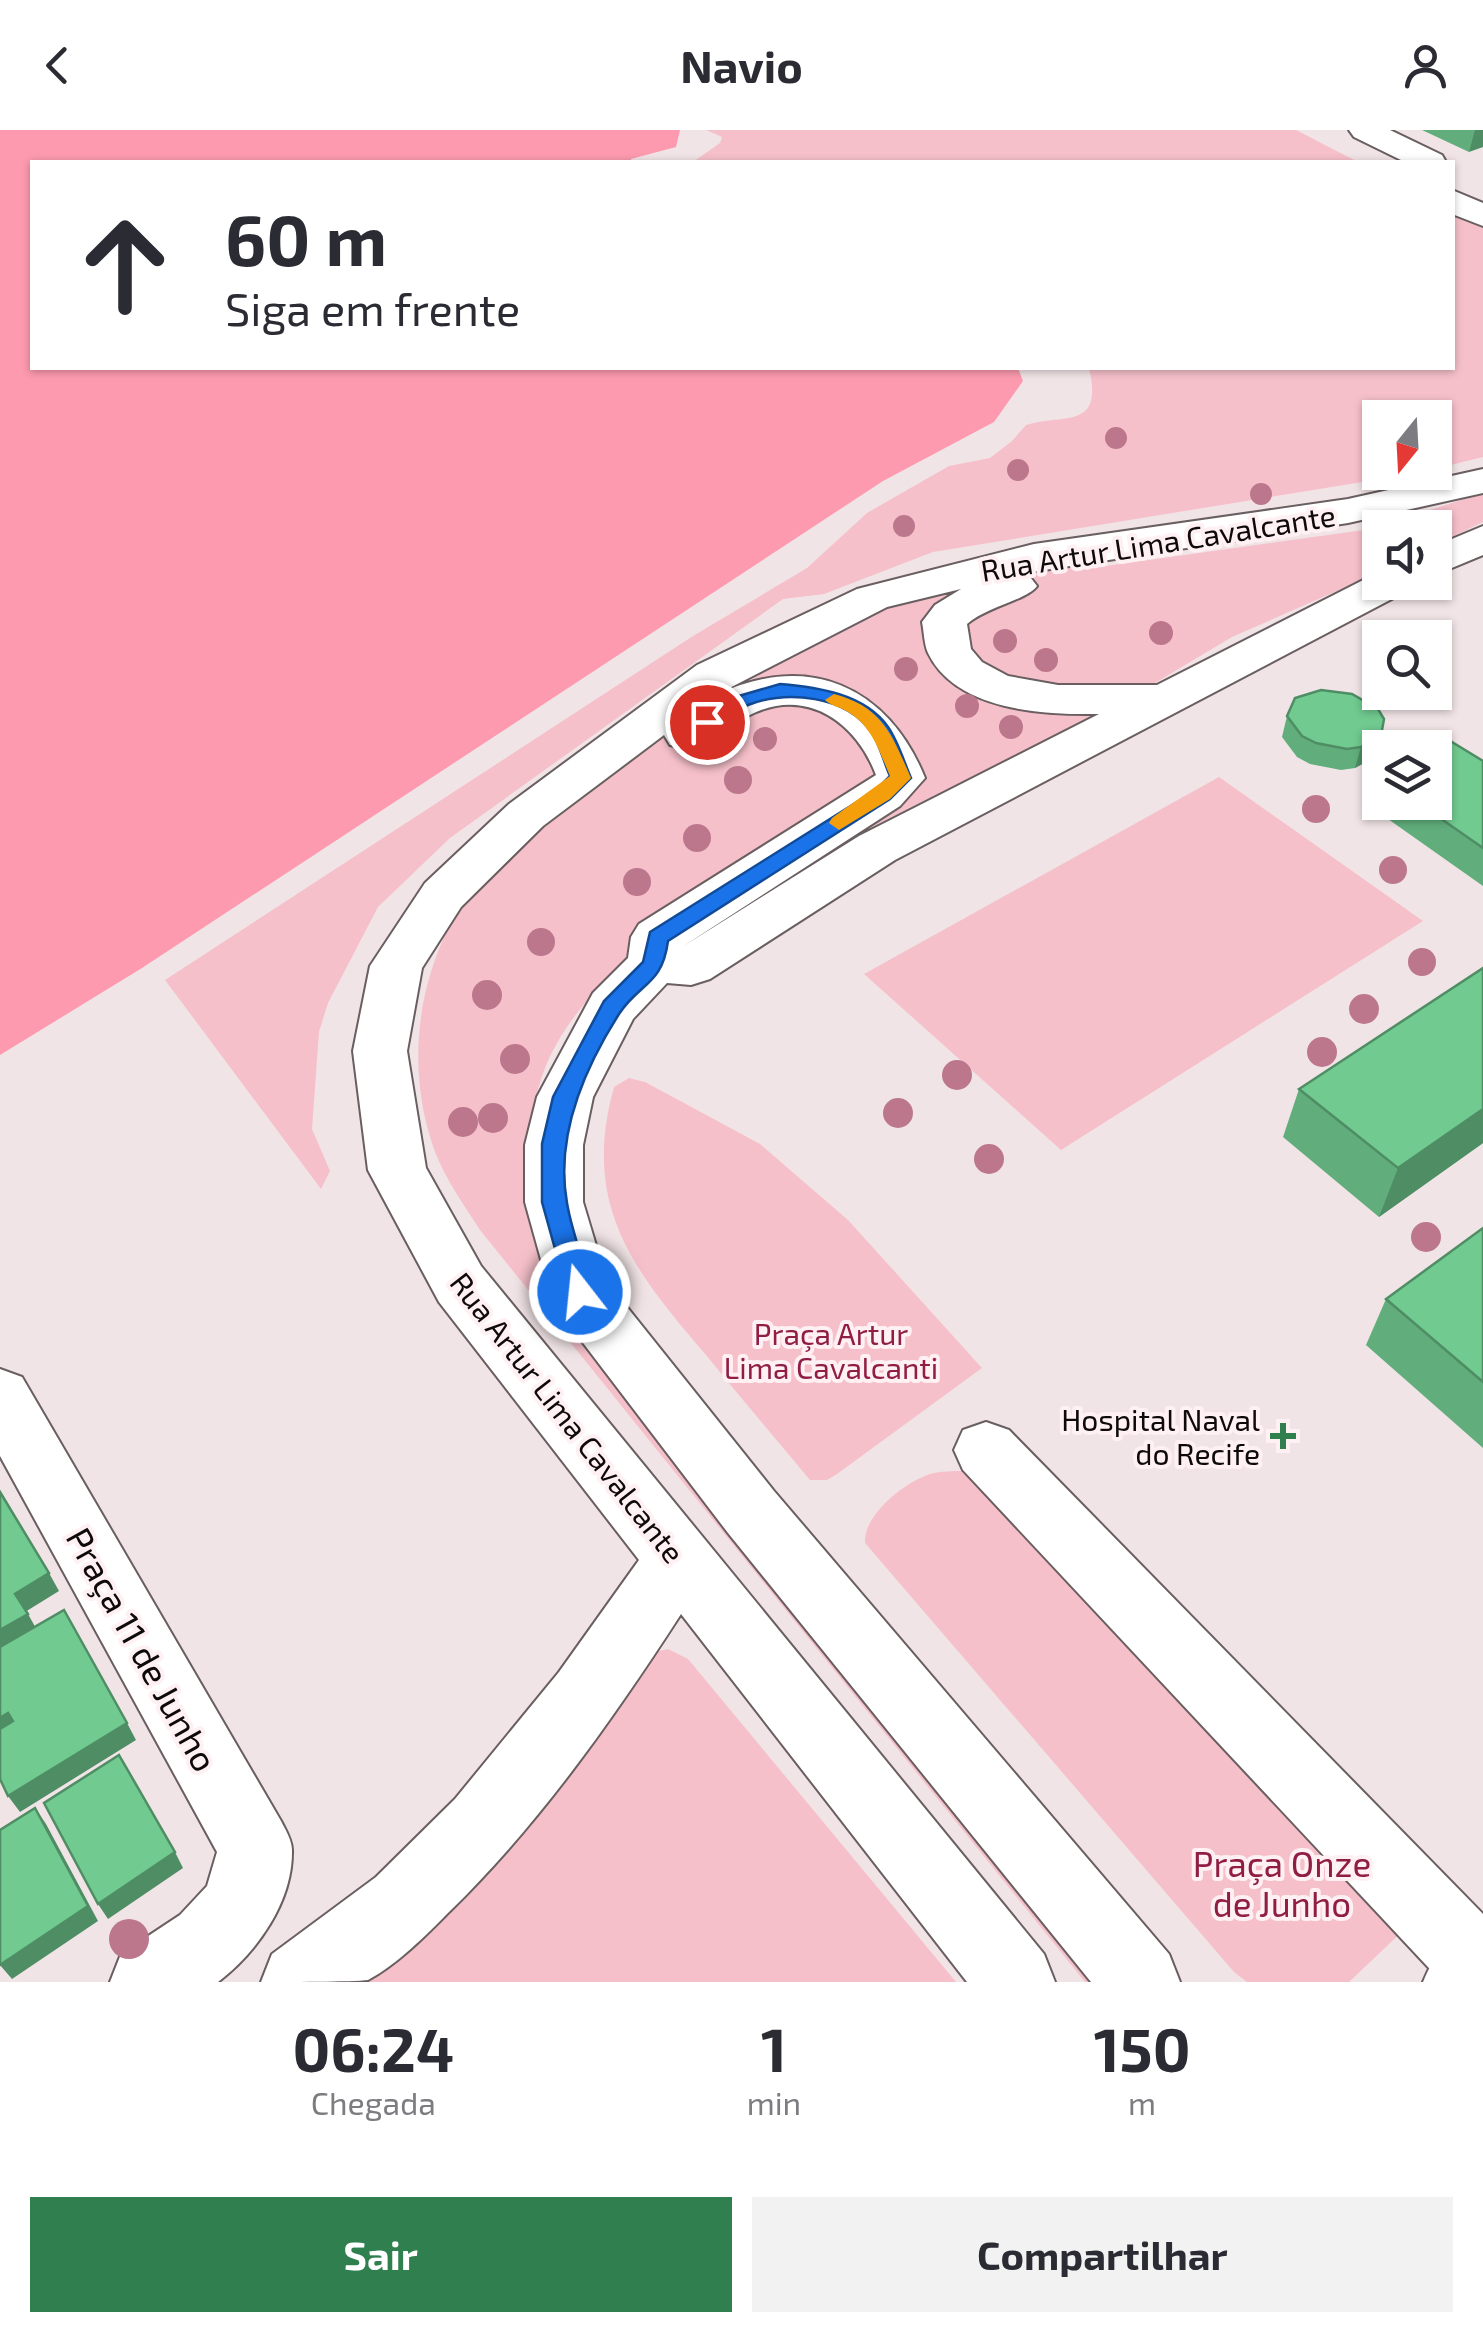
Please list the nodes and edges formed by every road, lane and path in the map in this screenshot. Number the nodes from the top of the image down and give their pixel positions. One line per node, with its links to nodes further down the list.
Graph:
1 (1350, 134): 2 (main road); 3 (main road)
2 (1379, 160)
3 (1424, 160)
4 (1455, 176): 5 (main road)
5 (1483, 190)
6 (1455, 202): 7 (main road)
7 (1483, 216)
8 (1483, 481): 9 (main road, Rua Artur Lima Cavalcante)
9 (1424, 496): 13 (main road); 14 (main road, Rua Artur Lima Cavalcante)
10 (1483, 539): 11 (main road)
11 (1452, 554)
12 (1362, 597): 13 (main road)
13 (1168, 696): 15 (main road)
14 (526, 815): 15 (main road); 18 (main road, Rua Artur Lima Cavalcante)
15 (654, 964): 23 (main road)
16 (0, 1396): 20 (main road, Praça 11 de Junho)
17 (986, 1450): 19 (main road)
18 (678, 1560): 21 (main road); 22 (main road, Rua Artur Lima Cavalcante)
19 (1475, 1970)
20 (150, 1982)
21 (300, 1982)
22 (1016, 1982)
23 (1141, 1982)

